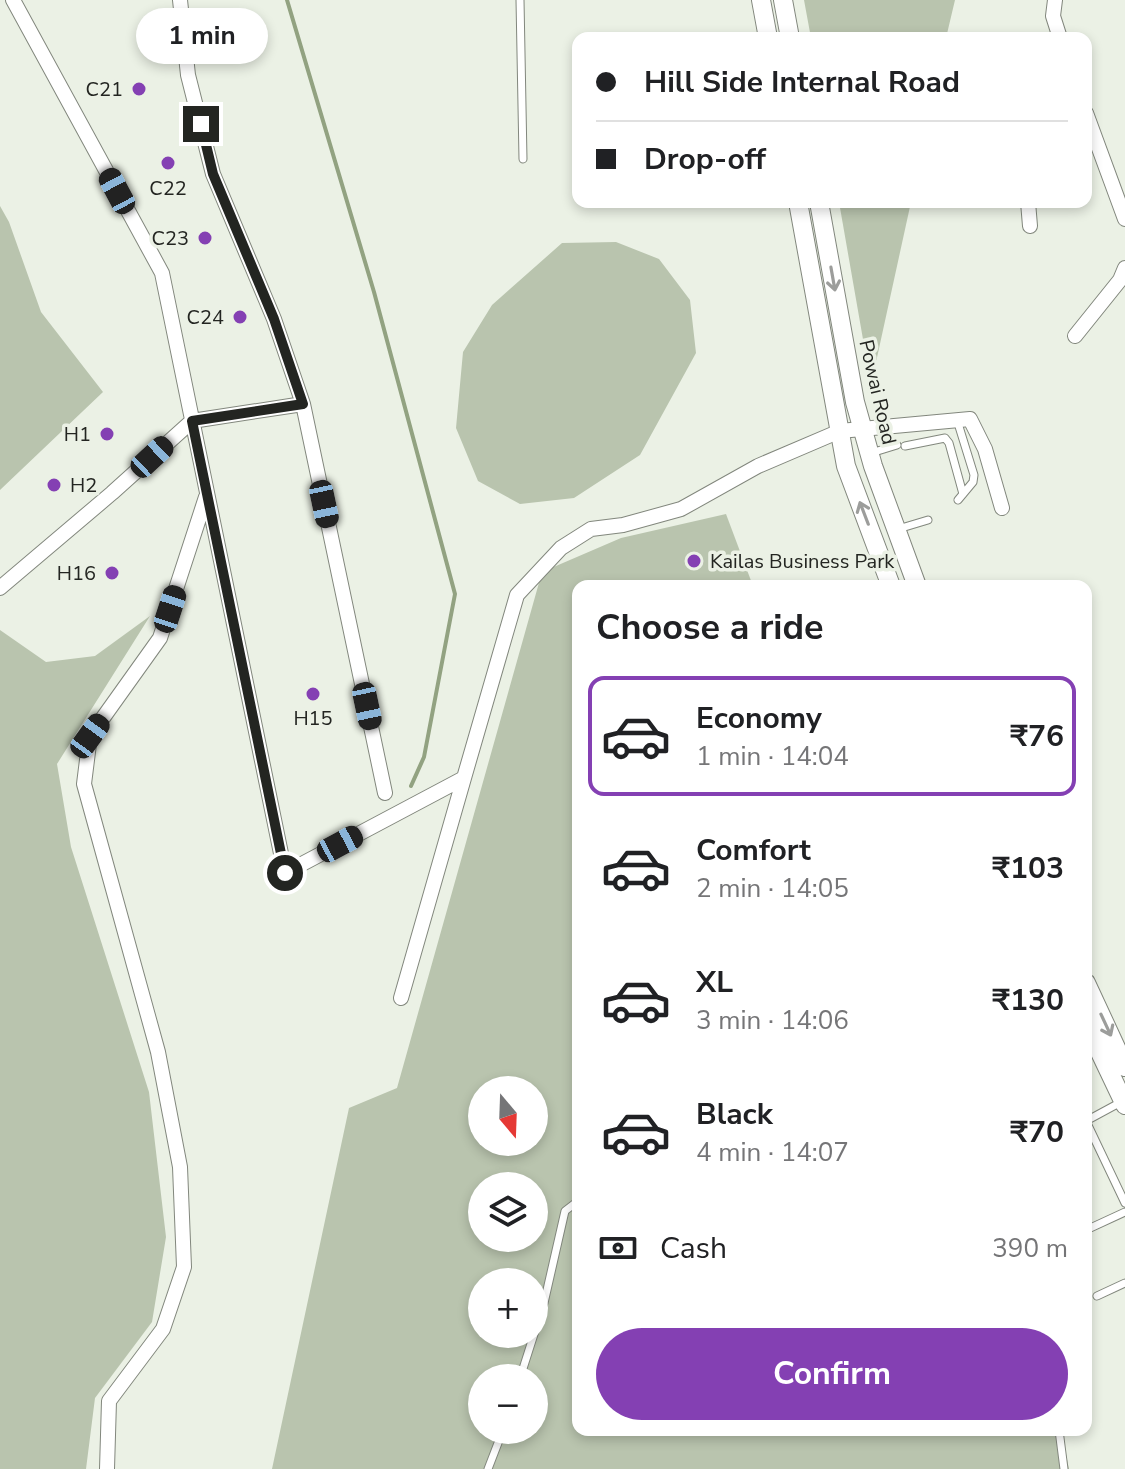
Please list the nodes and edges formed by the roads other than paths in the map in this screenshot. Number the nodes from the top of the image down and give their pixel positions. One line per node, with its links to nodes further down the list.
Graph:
1 (13, 0): 23 (street)
2 (180, 0): 21 (street)
3 (520, 0): 11 (lane)
4 (761, 0): 7 (main road)
5 (783, 0): 8 (main road)
6 (1055, 0): 9 (street)
7 (767, 32)
8 (789, 32)
9 (1058, 32)
10 (1092, 136): 15 (street)
11 (523, 159)
12 (799, 208): 18 (main road)
13 (820, 208): 17 (main road, Powai Road)
14 (1028, 208): 16 (street)
15 (1125, 219)
16 (1030, 226)
17 (824, 227): 18 (main road); 24 (main road, Powai Road, one-way to 24)
18 (803, 231): 25 (main road)
19 (1125, 268): 20 (street)
20 (1075, 336)
21 (303, 404): 23 (street); 35 (street)
22 (957, 420): 24 (street); 26 (lane); 28 (street)
23 (192, 421): 27 (street); 33 (street)
24 (862, 428): 25 (street); 26 (main road, Powai Road)
25 (840, 431): 31 (main road, one-way to 25); 34 (street)
26 (869, 454): 30 (main road, Powai Road)
27 (208, 493): 34 (street); 52 (street)
28 (1002, 508)
29 (928, 520): 30 (lane)
30 (896, 529): 32 (main road, Powai Road)
31 (889, 580)
32 (915, 580)
33 (0, 588)
34 (464, 778): 37 (street)
35 (385, 793)
36 (1092, 996): 39 (main road, one-way to 39)
37 (401, 998)
38 (1092, 1035): 40 (main road)
39 (1125, 1067)
40 (1124, 1102): 41 (lane)
41 (1092, 1118)
42 (1092, 1134): 43 (lane)
43 (1125, 1203)
44 (572, 1206): 49 (lane)
45 (1125, 1212): 46 (lane)
46 (1092, 1227)
47 (1125, 1283): 48 (lane)
48 (1097, 1296)
49 (524, 1364)
50 (1060, 1436): 54 (lane)
51 (498, 1444): 53 (lane)
52 (107, 1469)
53 (488, 1469)
54 (1064, 1469)

